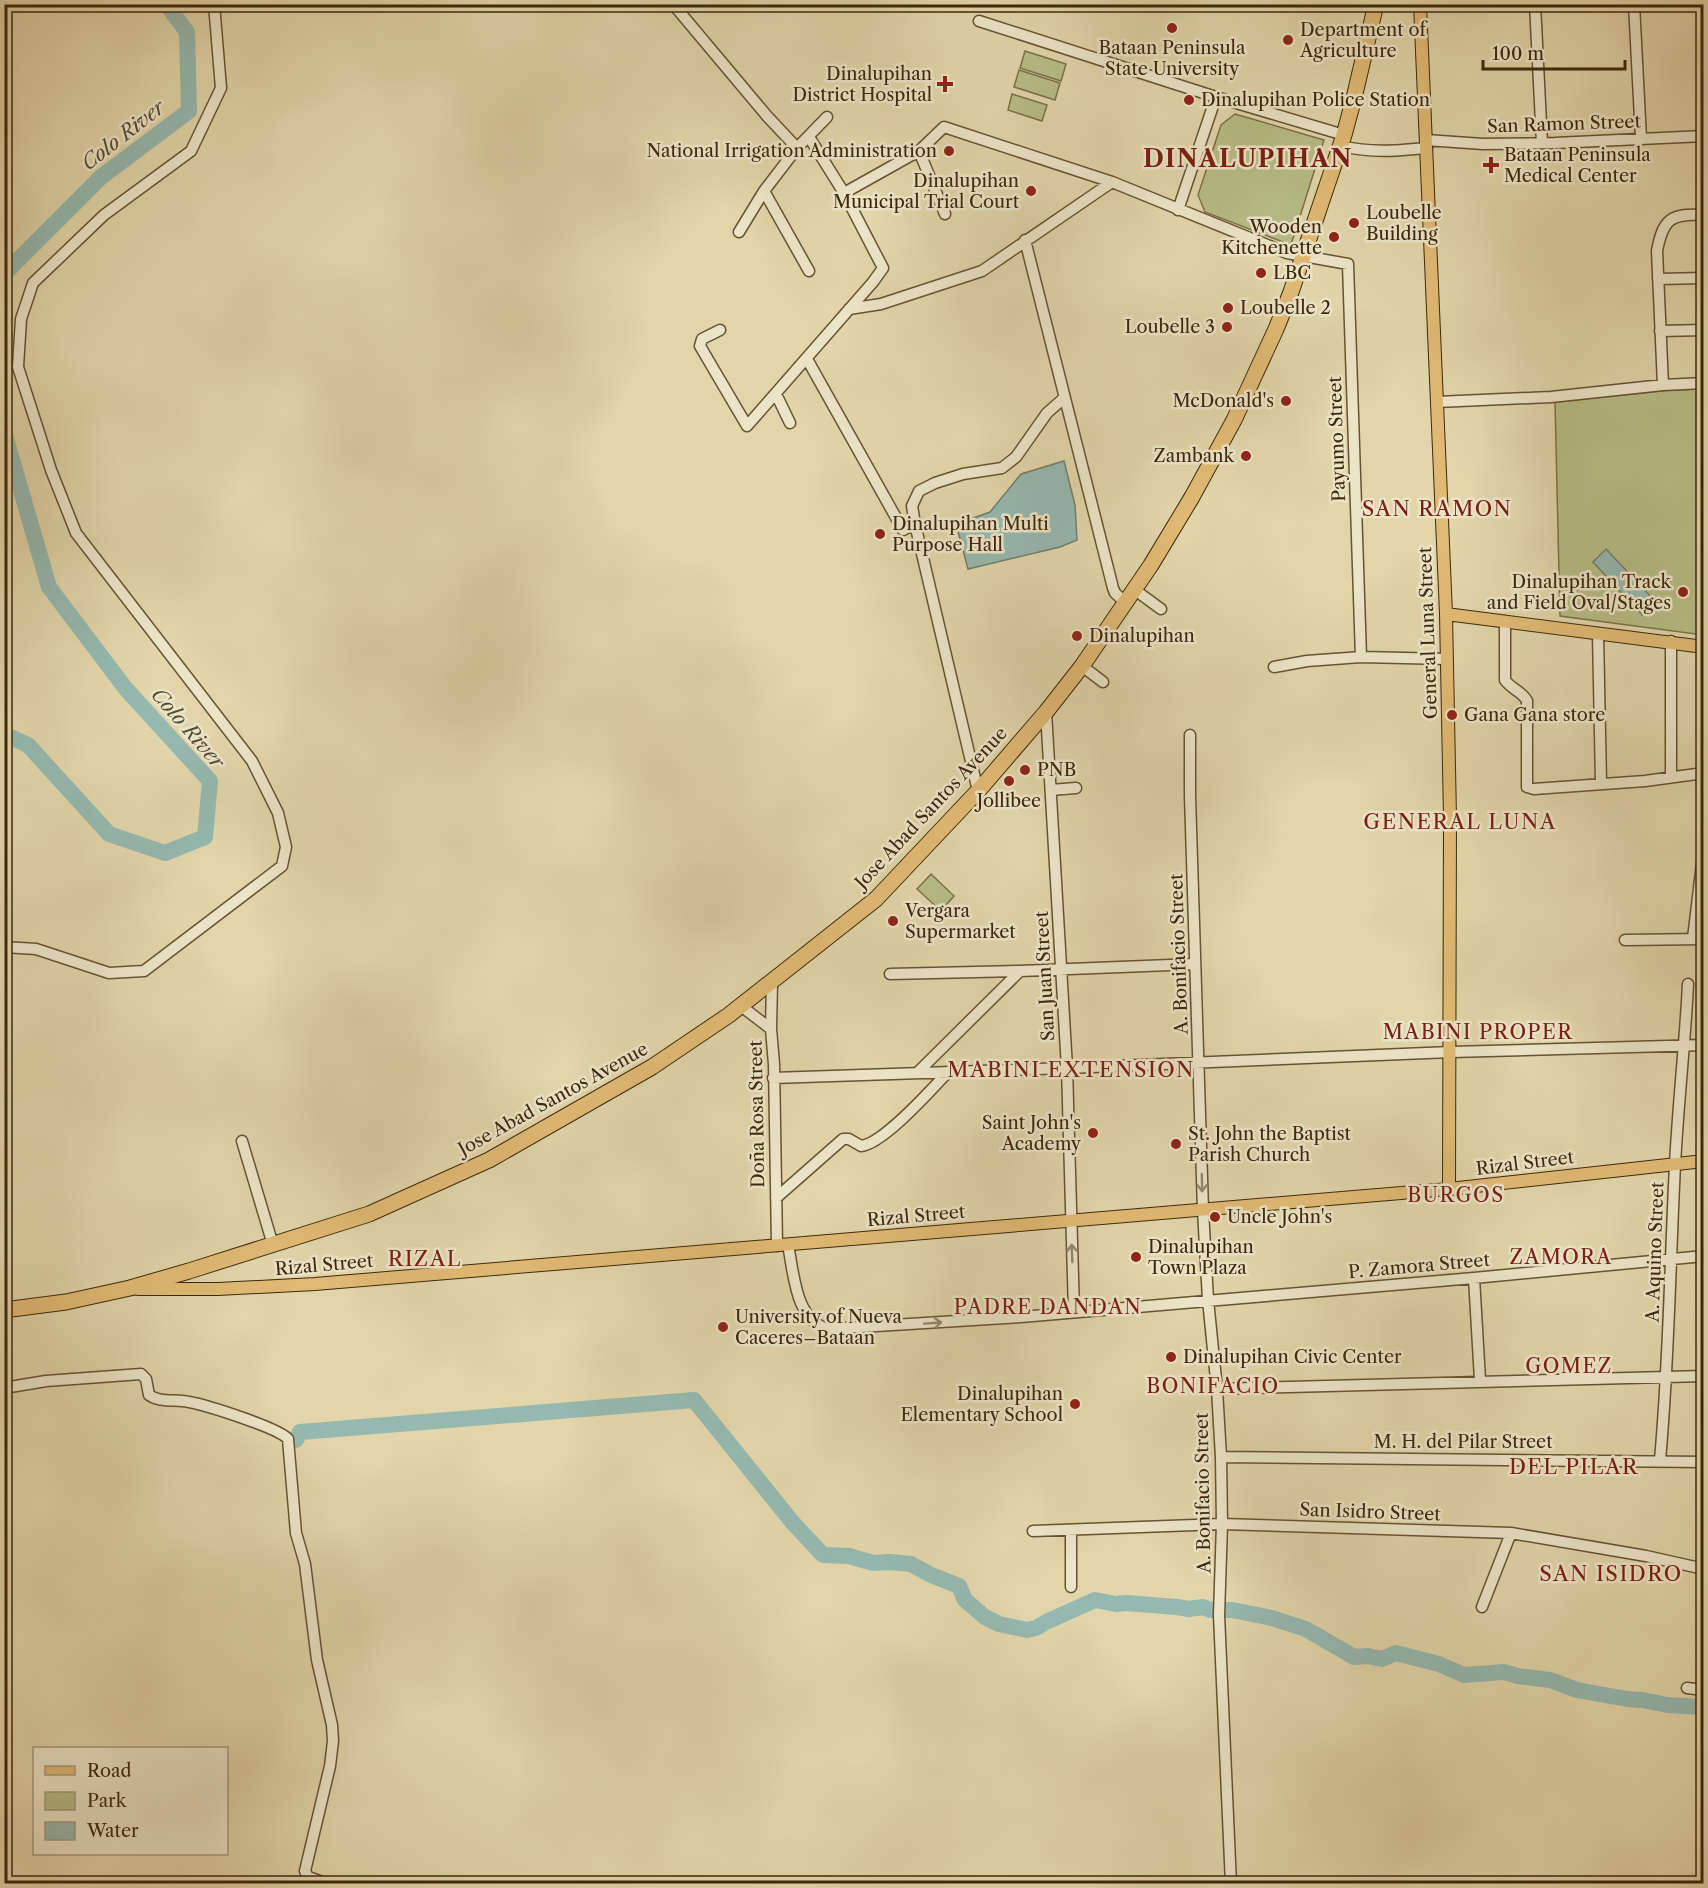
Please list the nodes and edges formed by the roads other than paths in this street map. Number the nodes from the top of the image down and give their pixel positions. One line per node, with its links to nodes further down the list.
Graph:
1 (214, 4): 65 (street)
2 (673, 4): 16 (street)
3 (1376, 4): 13 (highway, Jose Abad Santos Avenue)
4 (1420, 4): 15 (main road, General Luna Street)
5 (1534, 4): 14 (street)
6 (1634, 4): 12 (street)
7 (979, 21): 8 (street, San Ramon Street)
8 (1216, 97): 13 (street, San Ramon Street); 21 (street)
9 (826, 117): 11 (street)
10 (1704, 136): 12 (street, San Ramon Street)
11 (810, 137): 16 (street); 20 (street)
12 (1641, 138): 14 (street, San Ramon Street)
13 (1342, 140): 15 (street, San Ramon Street); 26 (highway, Jose Abad Santos Avenue)
14 (1542, 143): 15 (street, San Ramon Street)
15 (1426, 144): 39 (main road, General Luna Street)
16 (797, 148): 19 (street)
17 (919, 151): 18 (street); 20 (street); 22 (street)
18 (1112, 182): 21 (street); 25 (street)
19 (764, 191): 24 (street); 27 (street)
20 (844, 193): 30 (street)
21 (1178, 210): 26 (street)
22 (945, 214)
23 (1704, 215): 29 (street)
24 (739, 232)
25 (1025, 240): 30 (street); 38 (street)
26 (1303, 257): 42 (highway, Jose Abad Santos Avenue); 49 (street, Payumo Street)
27 (809, 271)
28 (1704, 278): 29 (street)
29 (1658, 279): 33 (street)
30 (849, 309): 34 (street)
31 (720, 330): 37 (street)
32 (1704, 330): 33 (street)
33 (1660, 331): 36 (street)
34 (807, 359): 37 (street); 41 (street)
35 (1704, 383): 36 (street)
36 (1663, 384): 39 (street)
37 (776, 394): 40 (street)
38 (1064, 398): 41 (street); 42 (street)
39 (1437, 402): 44 (main road, General Luna Street)
40 (790, 423)
41 (915, 524): 61 (street)
42 (1130, 597): 43 (street); 51 (highway, Jose Abad Santos Avenue)
43 (1161, 609)
44 (1446, 614): 45 (main road); 50 (main road, General Luna Street)
45 (1505, 621): 46 (main road); 58 (street)
46 (1598, 633): 47 (main road); 58 (street)
47 (1671, 641): 48 (main road); 57 (street)
48 (1704, 646)
49 (1361, 657): 50 (street); 52 (street)
50 (1447, 659): 76 (main road, General Luna Street)
51 (1082, 666): 53 (street); 54 (highway, Jose Abad Santos Avenue)
52 (1274, 667)
53 (1103, 682)
54 (1046, 712): 60 (street, San Juan Street); 61 (highway, Jose Abad Santos Avenue)
55 (1190, 735): 66 (street, A. Bonifacio Street)
56 (1704, 773): 57 (street)
57 (1671, 777): 58 (street)
58 (1601, 783)
59 (1076, 788): 60 (street)
60 (1051, 790): 67 (street, San Juan Street)
61 (978, 791): 70 (highway, Jose Abad Santos Avenue)
62 (1704, 847): 63 (street)
63 (1699, 939): 64 (street)
64 (1625, 940)
65 (4, 947)
66 (1195, 964): 67 (street); 77 (street, A. Bonifacio Street)
67 (1061, 969): 68 (street); 78 (street, San Juan Street)
68 (1020, 971): 69 (street); 80 (street)
69 (890, 974)
70 (772, 981): 72 (highway, Jose Abad Santos Avenue); 73 (street, Doña Rosa Street)
71 (1688, 984): 74 (street, A. Aquino Street)
72 (741, 1006): 73 (street); 89 (highway, Jose Abad Santos Avenue)
73 (771, 1029): 81 (street, Doña Rosa Street)
74 (1686, 1045): 75 (street); 76 (street); 84 (street, A. Aquino Street)
75 (1704, 1045)
76 (1451, 1052): 77 (street); 85 (main road, General Luna Street)
77 (1199, 1061): 78 (street); 87 (street, A. Bonifacio Street, one-way to 87)
78 (1066, 1068): 79 (street); 88 (street, San Juan Street)
79 (948, 1072): 80 (street); 86 (street)
80 (917, 1073): 81 (street)
81 (773, 1078): 86 (street, Doña Rosa Street)
82 (242, 1141): 89 (street)
83 (1704, 1161): 84 (main road, Rizal Street)
84 (1675, 1164): 85 (main road, Rizal Street); 92 (street, A. Aquino Street)
85 (1449, 1189): 87 (main road, Rizal Street)
86 (776, 1198): 90 (street, Doña Rosa Street)
87 (1203, 1210): 88 (main road, Rizal Street); 95 (street, A. Bonifacio Street)
88 (1071, 1221): 90 (main road, Rizal Street); 97 (street, San Juan Street, one-way to 88)
89 (273, 1245): 94 (highway, Jose Abad Santos Avenue)
90 (782, 1245): 94 (main road, Rizal Street); 97 (street, Doña Rosa Street, one-way to 97)
91 (1704, 1256): 92 (street, P. Zamora Street)
92 (1672, 1258): 93 (street, P. Zamora Street); 98 (street, A. Aquino Street)
93 (1474, 1278): 95 (street, P. Zamora Street); 100 (street)
94 (130, 1288): 96 (highway, Jose Abad Santos Avenue)
95 (1208, 1300): 97 (street, P. Zamora Street); 102 (street, A. Bonifacio Street)
96 (4, 1310)
97 (1074, 1312)
98 (1667, 1376): 99 (street); 100 (street); 104 (street, A. Aquino Street)
99 (1704, 1376)
100 (1480, 1380): 102 (street)
101 (4, 1388): 115 (street)
102 (1217, 1389): 103 (street, A. Bonifacio Street)
103 (1221, 1457): 104 (street, M. H. del Pilar Street); 106 (street, A. Bonifacio Street)
104 (1660, 1460): 105 (street, M. H. del Pilar Street)
105 (1704, 1462)
106 (1222, 1524): 107 (street, San Isidro Street); 109 (street, San Isidro Street); 116 (street, A. Bonifacio Street)
107 (1071, 1530): 108 (street, San Isidro Street); 111 (street)
108 (1033, 1531)
109 (1510, 1533): 110 (street, San Isidro Street); 112 (street)
110 (1704, 1569)
111 (1071, 1587)
112 (1482, 1607)
113 (1687, 1688): 114 (street)
114 (1704, 1690)
115 (328, 1884)
116 (1231, 1884)

